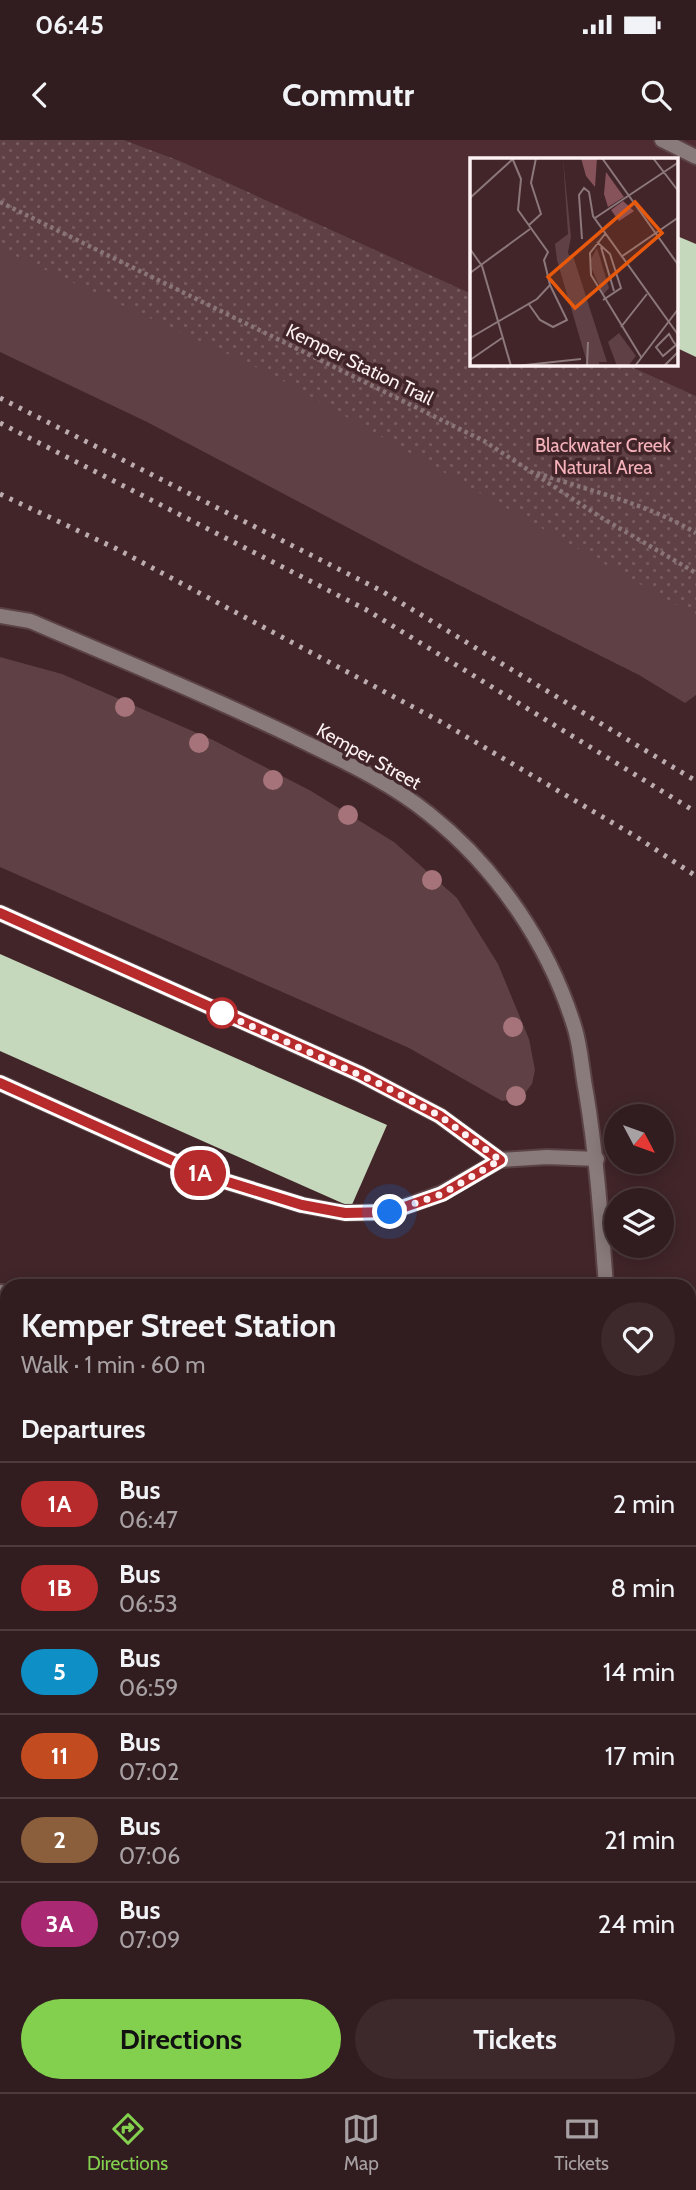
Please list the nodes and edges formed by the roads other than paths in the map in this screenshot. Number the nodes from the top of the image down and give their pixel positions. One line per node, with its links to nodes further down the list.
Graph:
1 (662, 140): 2 (street)
2 (696, 157)
3 (0, 617): 7 (street, Kemper Street)
4 (0, 913): 6 (street)
5 (0, 1083): 6 (street)
6 (500, 1160): 7 (street)
7 (597, 1160): 8 (street, Kemper Street)
8 (606, 1279)

